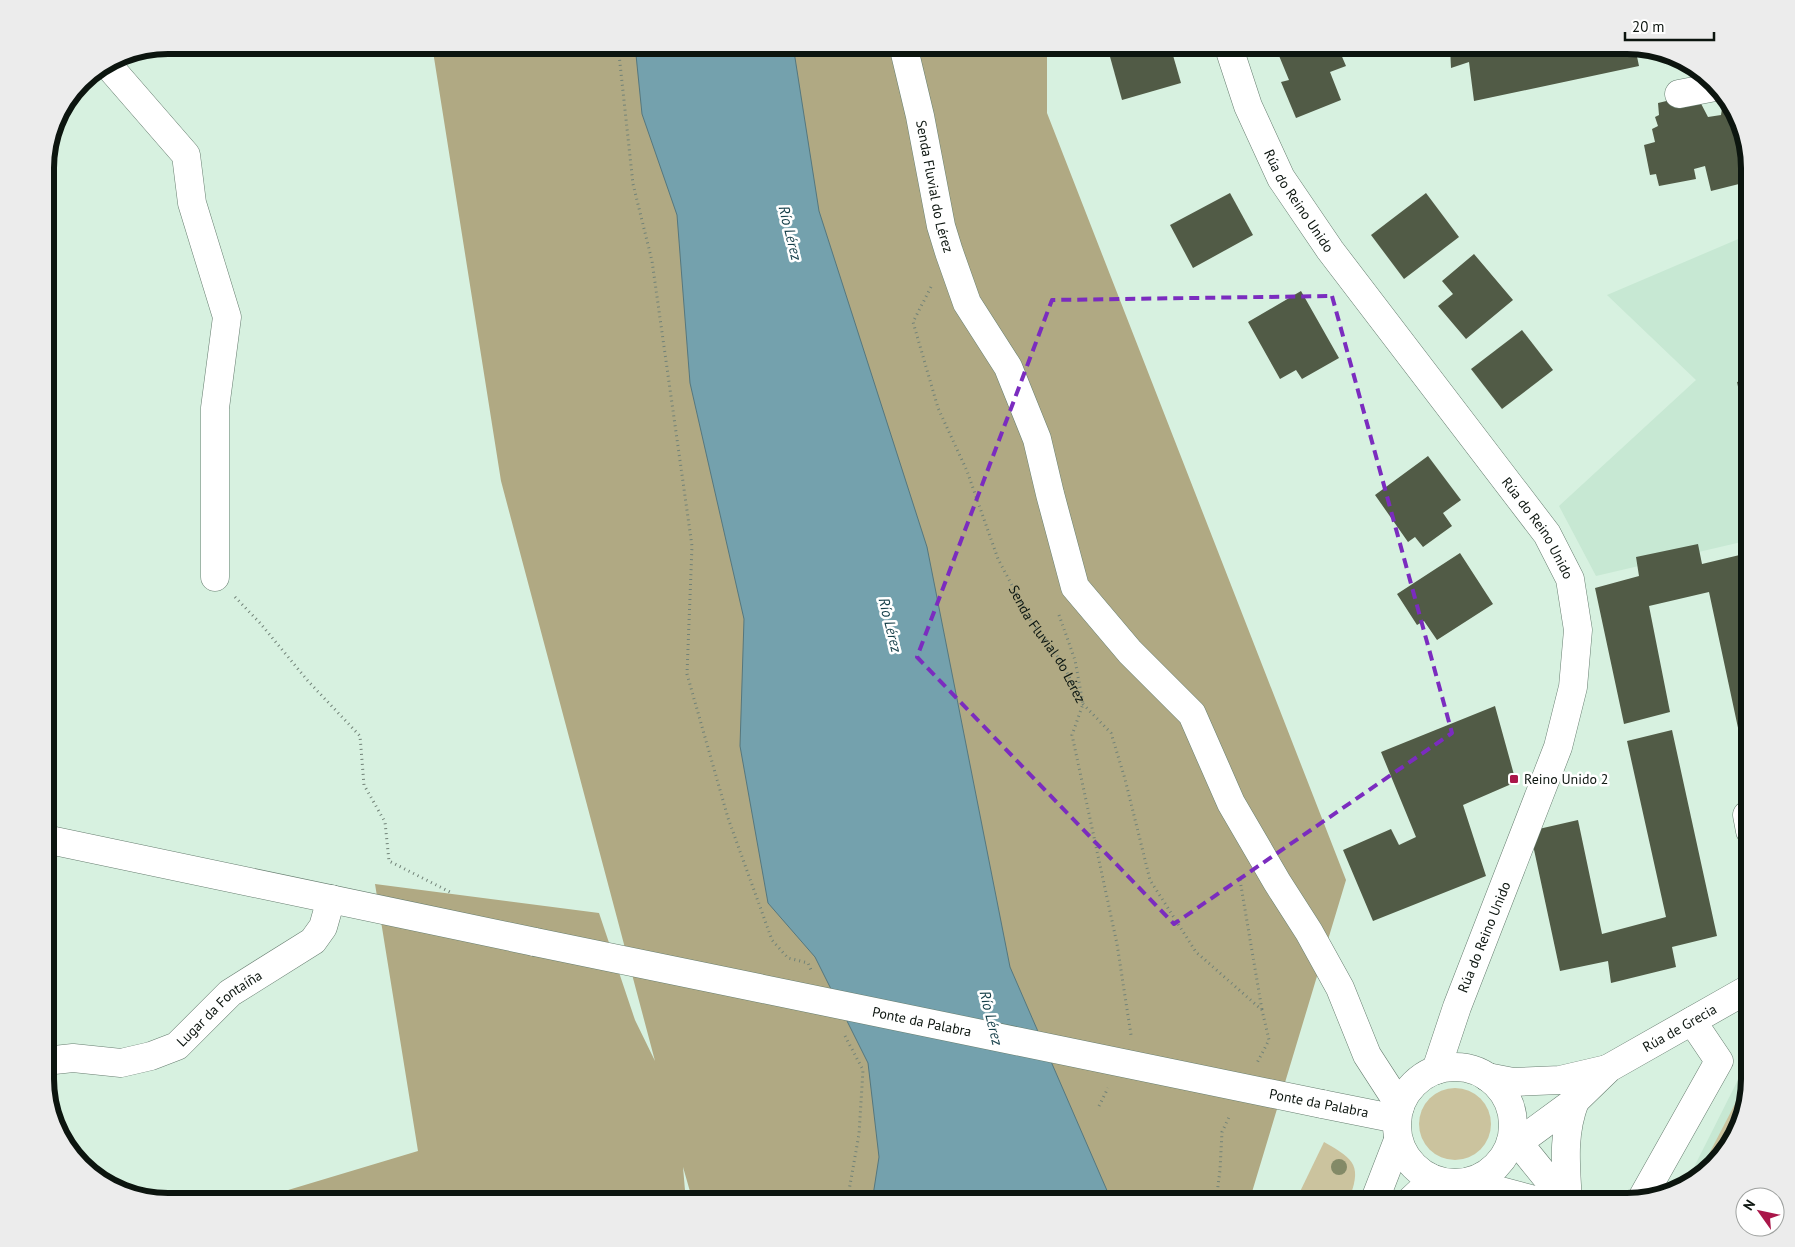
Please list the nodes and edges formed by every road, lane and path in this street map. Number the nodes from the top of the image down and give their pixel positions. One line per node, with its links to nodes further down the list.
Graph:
1 (619, 54): 14 (path)
2 (905, 54): 7 (street, Senda Fluvial do Lérez)
3 (1231, 54): 23 (street, Rúa do Reino Unido)
4 (111, 69): 8 (street)
5 (1708, 88): 6 (street)
6 (1679, 94)
7 (949, 252): 9 (path, Senda Fluvial do Lérez); 29 (street)
8 (215, 577): 12 (path)
9 (1083, 704): 16 (path, Senda Fluvial do Lérez); 19 (path)
10 (54, 841): 13 (street, Ponte da Palabra)
11 (1240, 878): 16 (path)
12 (456, 896)
13 (331, 899): 20 (street, Lugar da Fontaíña); 29 (street, Ponte da Palabra, bridge)
14 (812, 971)
15 (1741, 993): 17 (street, Rúa de Grecia)
16 (1262, 1010): 21 (path)
17 (1692, 1021): 22 (street, Rúa de Grecia); 33 (street)
18 (845, 1036): 34 (path)
19 (1132, 1039)
20 (54, 1060)
21 (1256, 1065)
22 (1609, 1068): 24 (street, Rúa de Grecia); 26 (street, Rúa de Grecia)
23 (1436, 1070): 24 (street); 29 (street)
24 (1487, 1077): 30 (street)
25 (1112, 1081): 27 (path)
26 (1574, 1101): 30 (street, Rúa de Grecia); 40 (street)
27 (1099, 1106)
28 (1235, 1107): 35 (path)
29 (1398, 1122): 31 (street); 36 (street)
30 (1511, 1142): 32 (street); 39 (street)
31 (1430, 1178): 32 (street); 37 (street)
32 (1467, 1182): 38 (street)
33 (1646, 1191)
34 (849, 1193)
35 (1217, 1193)
36 (1377, 1193)
37 (1419, 1193)
38 (1505, 1193)
39 (1559, 1193)
40 (1566, 1193)

